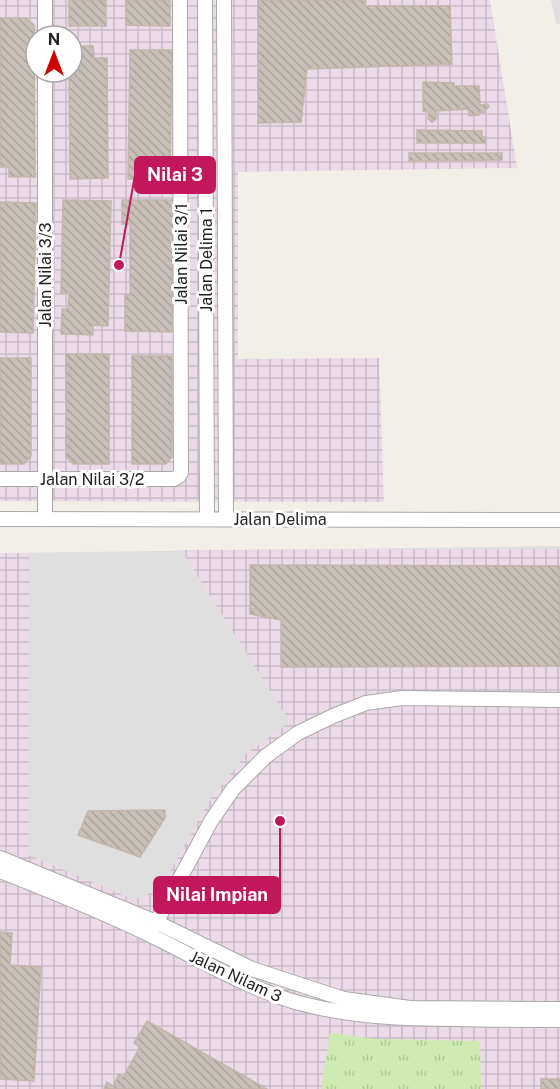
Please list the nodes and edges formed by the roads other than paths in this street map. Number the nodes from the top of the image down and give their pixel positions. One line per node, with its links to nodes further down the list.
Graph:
1 (45, 0): 5 (street)
2 (180, 0): 7 (street, Jalan Nilai 3/1)
3 (205, 0): 8 (street, Jalan Delima 1)
4 (224, 0): 9 (street, Jalan Delima 1)
5 (45, 24)
6 (45, 84): 11 (street, Jalan Nilai 3/3)
7 (181, 472): 8 (street, Jalan Nilai 3/2); 11 (street, Jalan Nilai 3/2)
8 (207, 472): 9 (street, Jalan Nilai 3/2); 14 (street, Jalan Delima 1)
9 (226, 472): 15 (street, Jalan Delima 1)
10 (0, 479): 11 (street, Jalan Nilai 3/2)
11 (45, 479): 13 (street, Jalan Nilai 3/3)
12 (0, 519): 13 (street, Jalan Delima)
13 (45, 519): 14 (street, Jalan Delima)
14 (207, 519): 15 (street, Jalan Delima)
15 (226, 519): 16 (street, Jalan Delima)
16 (560, 520)
17 (560, 700): 20 (street)
18 (0, 858): 20 (street, Jalan Nilam 3)
19 (0, 871): 20 (street, Jalan Nilam 3)
20 (153, 928): 21 (street, Jalan Nilam 3); 22 (street, Jalan Nilam 3)
21 (560, 1009)
22 (560, 1020)

